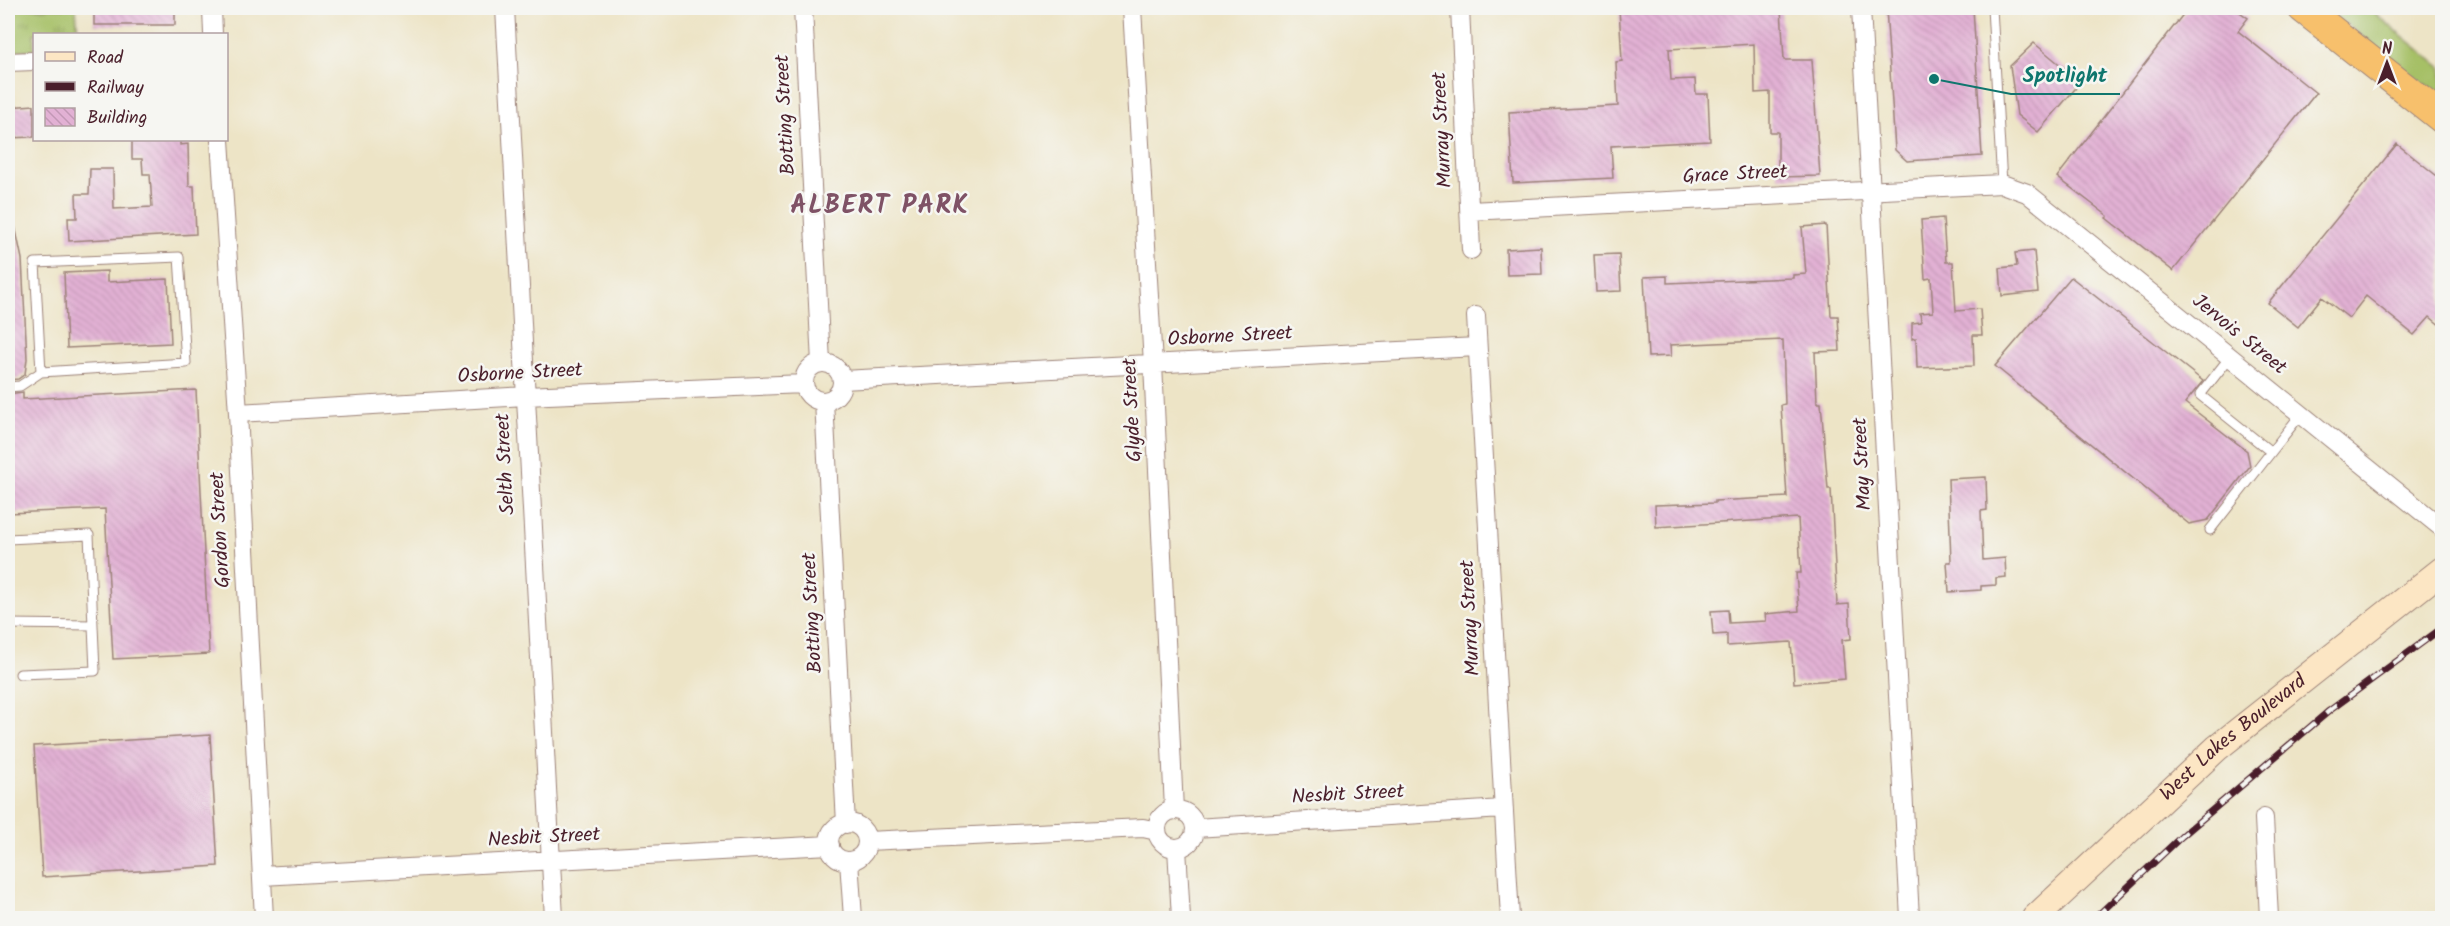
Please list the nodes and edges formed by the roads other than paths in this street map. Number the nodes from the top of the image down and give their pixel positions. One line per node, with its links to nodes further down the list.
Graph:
1 (212, 8): 9 (street)
2 (505, 8): 27 (street, Selth Street)
3 (803, 8): 21 (street, Botting Street)
4 (1132, 8): 22 (street, Glyde Street)
5 (1460, 8): 16 (street, Murray Street)
6 (1861, 8): 15 (street, May Street)
7 (1992, 8): 14 (lane)
8 (2303, 8): 12 (highway)
9 (213, 33)
10 (33, 61): 11 (street)
11 (8, 63)
12 (2442, 118)
13 (220, 141): 29 (street, Gordon Street)
14 (2002, 184): 15 (street, Grace Street); 20 (street, Jervois Street)
15 (1872, 190): 16 (street, Grace Street); 56 (street, May Street)
16 (1470, 211): 17 (street, Murray Street)
17 (1471, 250)
18 (1476, 316): 19 (street, Murray Street)
19 (1477, 347): 22 (street, Osborne Street); 39 (street, Murray Street)
20 (2230, 357): 30 (street, Jervois Street); 31 (lane)
21 (821, 363): 24 (street); 25 (street)
22 (1153, 364): 24 (street, Osborne Street); 40 (street, Glyde Street)
23 (41, 372): 23 (lane); 26 (lane)
24 (842, 380): 28 (street)
25 (804, 384): 27 (street, Osborne Street); 28 (street)
26 (8, 387)
27 (525, 396): 29 (street, Osborne Street); 48 (street, Selth Street)
28 (824, 401): 42 (street, Botting Street)
29 (238, 413): 50 (street, Gordon Street)
30 (2301, 414): 31 (lane); 32 (street, Jervois Street)
31 (2271, 452): 33 (lane)
32 (2442, 528)
33 (2211, 530)
34 (8, 539): 37 (lane)
35 (2442, 570): 57 (main road, West Lakes Boulevard)
36 (8, 624): 37 (lane)
37 (93, 625): 38 (lane)
38 (20, 674)
39 (1503, 808): 43 (street, Nesbit Street); 55 (street, Murray Street)
40 (1174, 810): 43 (street); 44 (street)
41 (2264, 818): 58 (street)
42 (846, 824): 45 (street); 46 (street)
43 (1195, 828): 47 (street)
44 (1157, 831): 45 (street); 47 (street)
45 (867, 841): 49 (street)
46 (830, 845): 48 (street, Nesbit Street); 49 (street)
47 (1177, 848): 54 (street)
48 (550, 860): 50 (street, Nesbit Street); 52 (street, Selth Street)
49 (849, 861): 53 (street)
50 (262, 876): 51 (street, Gordon Street)
51 (264, 918)
52 (554, 918)
53 (853, 918)
54 (1181, 918)
55 (1509, 918)
56 (1910, 918)
57 (2035, 918)
58 (2269, 918)

